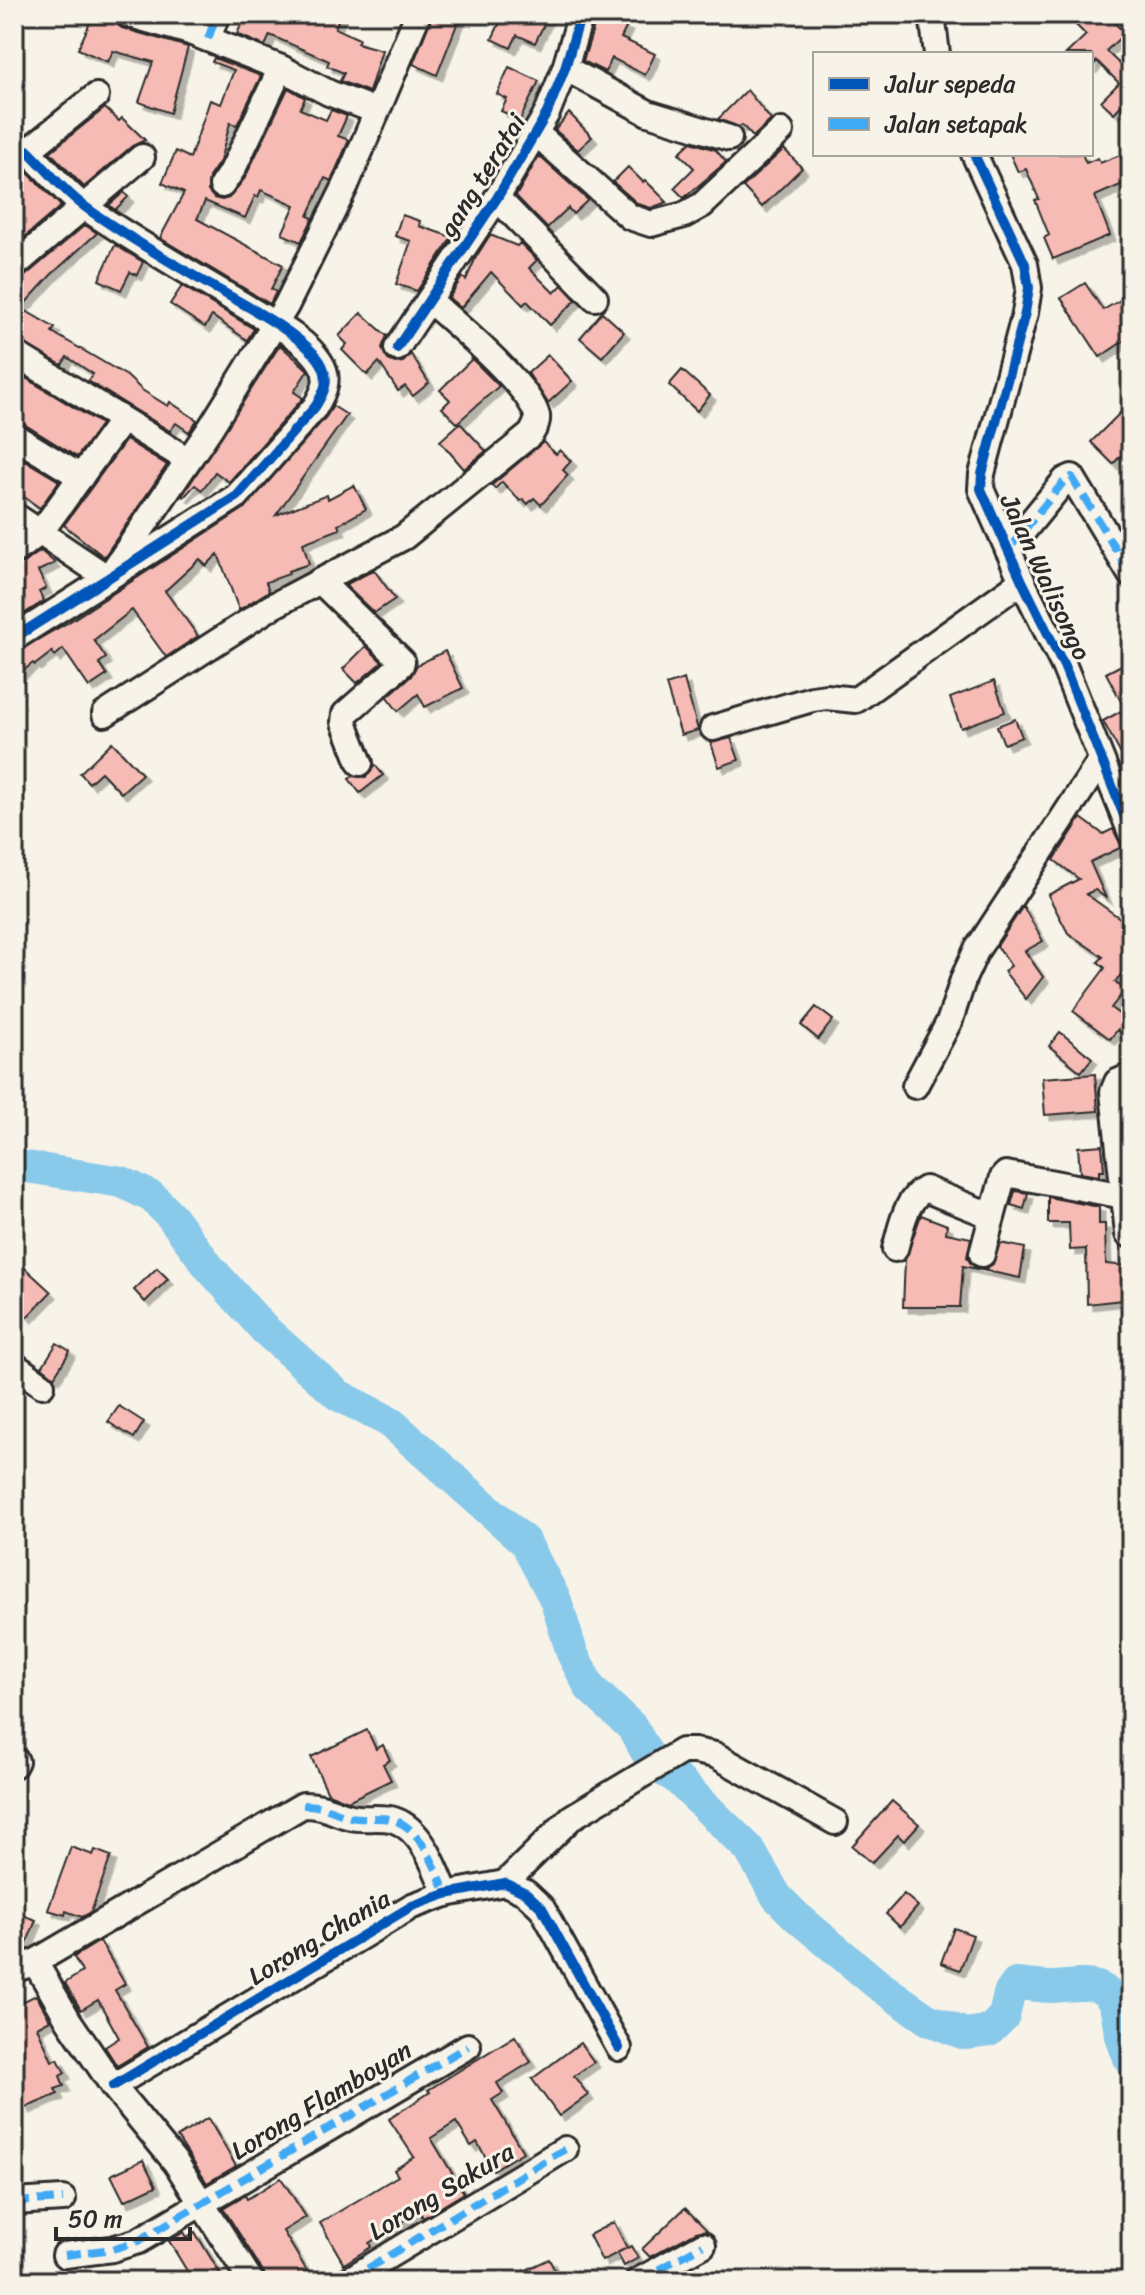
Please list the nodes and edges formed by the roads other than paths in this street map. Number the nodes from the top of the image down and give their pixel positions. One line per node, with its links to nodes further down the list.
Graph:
1 (127, 14): 6 (street)
2 (217, 14): 6 (street)
3 (418, 14): 11 (street)
4 (581, 14): 9 (street, gang teratai)
5 (932, 14): 7 (street)
6 (208, 39): 8 (street)
7 (937, 52)
8 (281, 68): 11 (street); 18 (street)
9 (565, 68): 13 (street, gang teratai); 14 (street)
10 (96, 96): 15 (street)
11 (376, 111): 24 (street)
12 (781, 131): 13 (street)
13 (536, 133): 19 (street, gang teratai)
14 (729, 138)
15 (18, 151): 20 (street)
16 (975, 156): 33 (street, Jalan Walisongo)
17 (142, 157): 20 (street)
18 (222, 185)
19 (497, 198): 22 (street); 23 (street, gang teratai)
20 (83, 206): 21 (street); 24 (street)
21 (14, 266)
22 (595, 298)
23 (429, 300): 25 (street, gang teratai); 37 (street)
24 (274, 323): 29 (street); 36 (street)
25 (397, 348)
26 (14, 353): 27 (street)
27 (122, 420): 29 (street); 30 (street)
28 (14, 436): 30 (street)
29 (188, 460): 36 (street)
30 (81, 477): 32 (street)
31 (14, 515): 32 (street)
32 (40, 533): 34 (street); 36 (street)
33 (1008, 550): 35 (street); 38 (street, Jalan Walisongo)
34 (14, 551)
35 (1131, 575)
36 (108, 578): 39 (street)
37 (320, 581): 40 (street); 43 (street)
38 (1022, 581): 41 (street); 42 (street, Jalan Walisongo)
39 (14, 638)
40 (105, 714)
41 (713, 728)
42 (1101, 760): 44 (street, Jalan Walisongo); 46 (street)
43 (360, 763)
44 (1131, 833)
45 (1131, 1076): 47 (street)
46 (915, 1086)
47 (1124, 1196): 48 (street); 49 (street)
48 (992, 1216): 50 (street); 51 (street)
49 (1128, 1234)
50 (895, 1249)
51 (982, 1254)
52 (14, 1365): 53 (street)
53 (42, 1385)
54 (835, 1822): 55 (street)
55 (505, 1883): 56 (street, Lorong Chania); 59 (street)
56 (446, 1894): 57 (street); 60 (street, Lorong Chania)
57 (24, 1966): 60 (street)
58 (468, 2046): 64 (street, Lorong Flamboyan)
59 (619, 2048)
60 (113, 2086): 64 (street)
61 (565, 2149): 69 (street, Lorong Sakura)
62 (63, 2199): 63 (street)
63 (14, 2202)
64 (202, 2203): 66 (street, Lorong Flamboyan); 68 (street)
65 (703, 2245): 67 (street)
66 (65, 2255)
67 (648, 2279)
68 (251, 2281)
69 (347, 2281)

